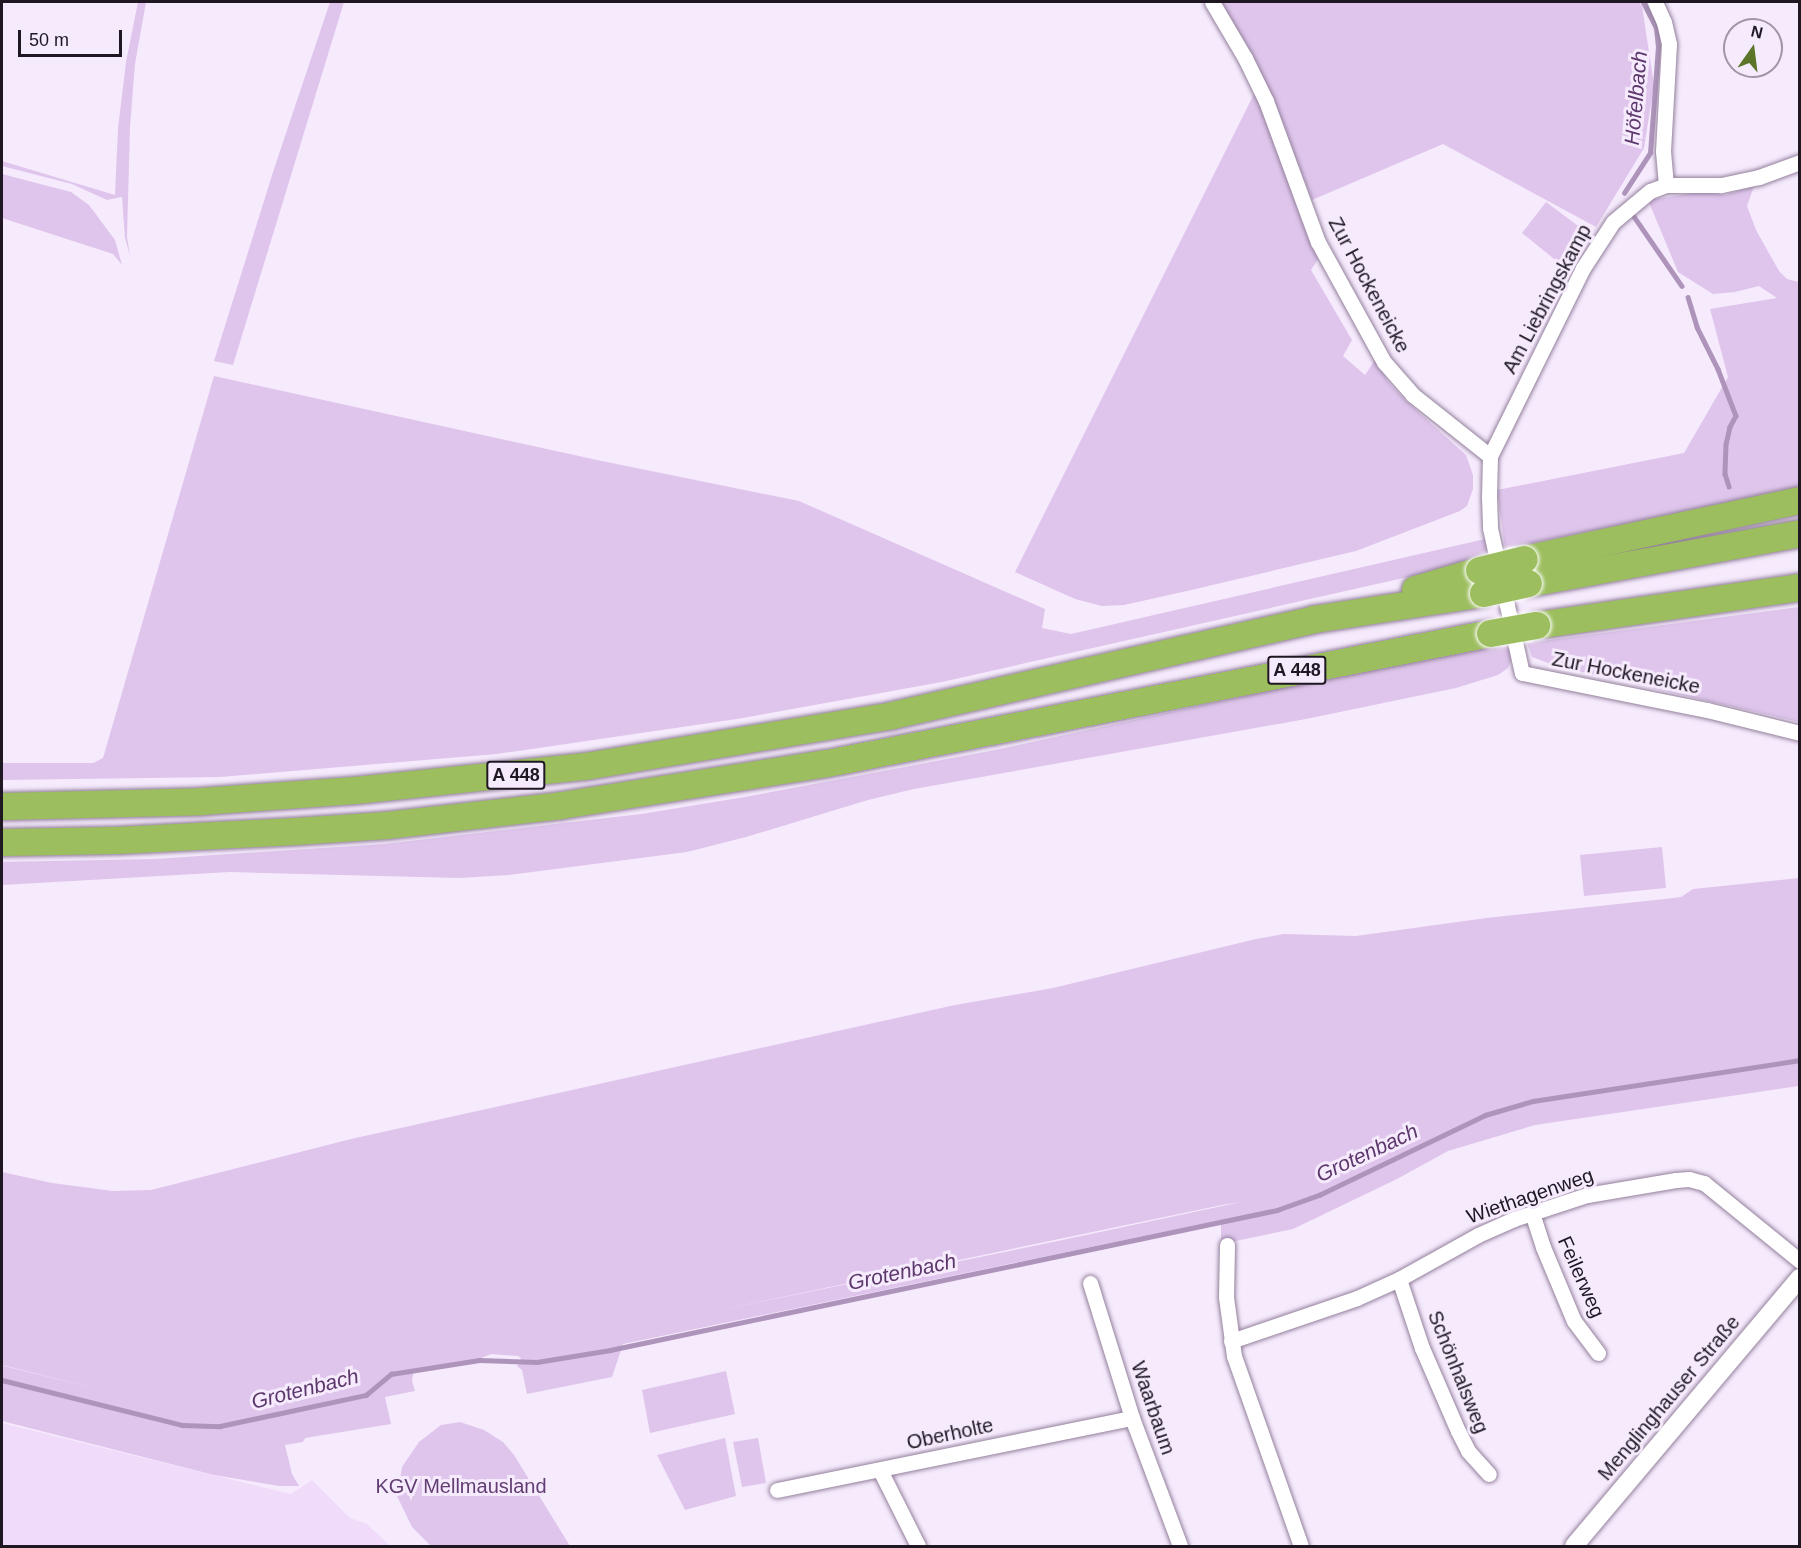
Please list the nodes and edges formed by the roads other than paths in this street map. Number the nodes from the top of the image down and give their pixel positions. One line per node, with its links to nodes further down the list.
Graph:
1 (1212, 2): 5 (street, Zur Hockeneicke)
2 (1655, 2): 4 (street)
3 (1800, 162): 4 (street, Am Liebringskamp)
4 (1666, 185): 5 (street, Am Liebringskamp)
5 (1490, 456): 10 (street, Zur Hockeneicke)
6 (1800, 500): 8 (highway, A 448)
7 (1800, 533): 8 (highway, A 448)
8 (1526, 571): 11 (highway, A 448, bridge)
9 (1800, 586): 12 (highway, A 448, bridge)
10 (1800, 733)
11 (2, 806)
12 (2, 843)
13 (1532, 1214): 15 (street, Wiethagenweg); 17 (street, Wiethagenweg); 20 (street, Feilerweg)
14 (1227, 1245): 19 (street)
15 (1800, 1261)
16 (1800, 1278): 28 (street, Menglinghauser Straße)
17 (1399, 1280): 19 (street, Wiethagenweg); 23 (street, Schönhalsweg)
18 (1090, 1283): 21 (street, Waarbaum)
19 (1231, 1341): 27 (street)
20 (1598, 1353)
21 (1132, 1418): 22 (street, Oberholte); 26 (street, Waarbaum)
22 (880, 1470): 24 (street, Oberholte); 25 (street)
23 (1489, 1474)
24 (777, 1490)
25 (918, 1546)
26 (1180, 1546)
27 (1301, 1546)
28 (1574, 1546)

